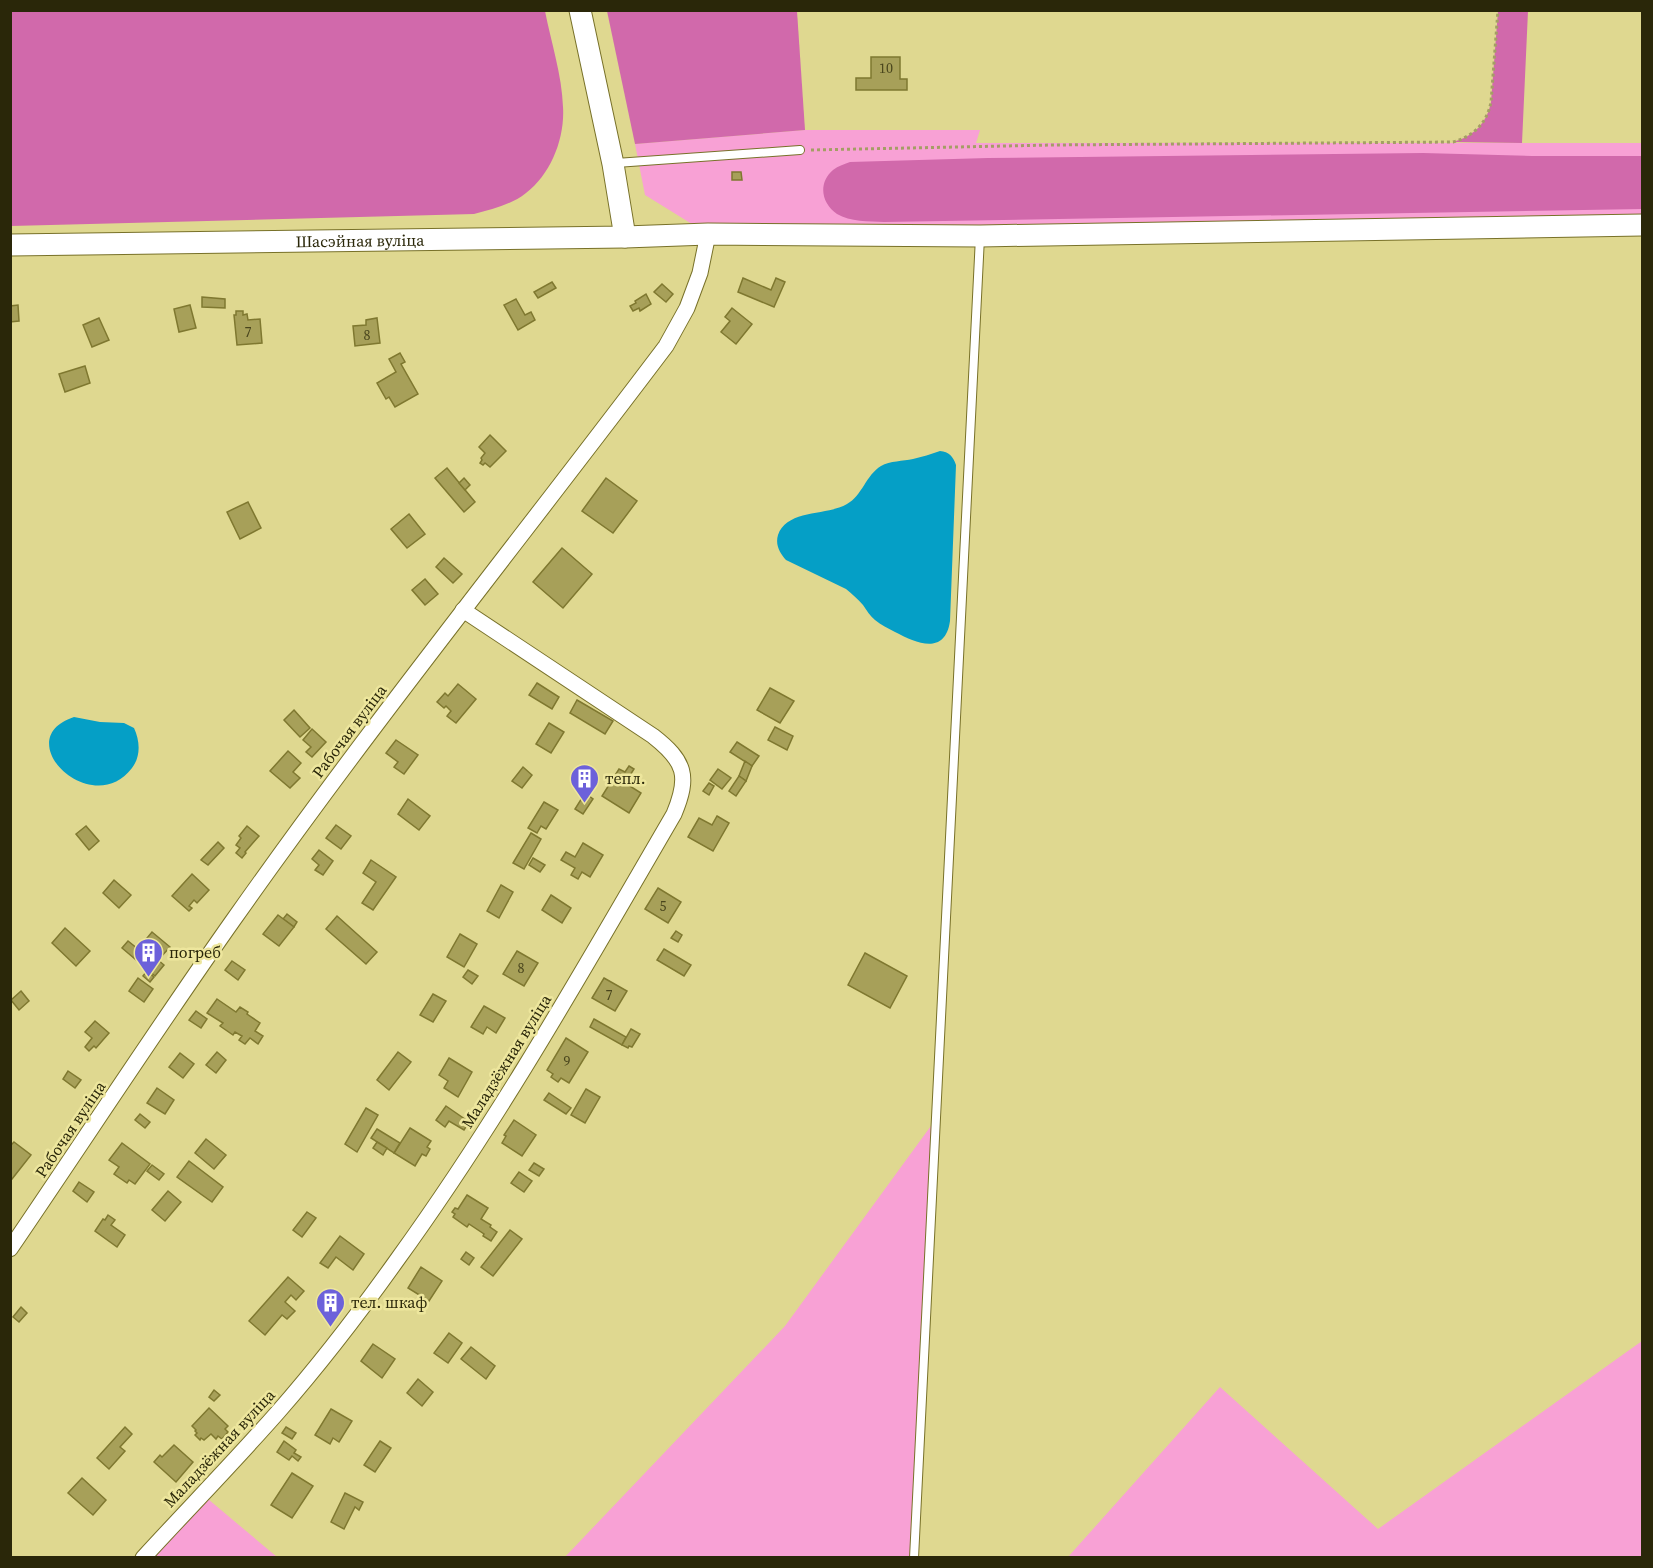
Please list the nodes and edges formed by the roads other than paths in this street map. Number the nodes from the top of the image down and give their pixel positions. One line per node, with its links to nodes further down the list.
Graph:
1 (580, 10): 3 (main road)
2 (800, 150): 3 (lane)
3 (613, 164): 7 (main road)
4 (1642, 225): 6 (main road, Шасэйная вуліца)
5 (708, 234): 6 (main road, Шасэйная вуліца); 7 (main road, Шасэйная вуліца); 9 (street, Рабочая вуліца)
6 (980, 236): 12 (lane)
7 (625, 237): 8 (main road, Шасэйная вуліца)
8 (10, 245)
9 (463, 610): 10 (street, Рабочая вуліца); 11 (street, Маладзёжная вуліца)
10 (10, 1249)
11 (143, 1557)
12 (914, 1557)

